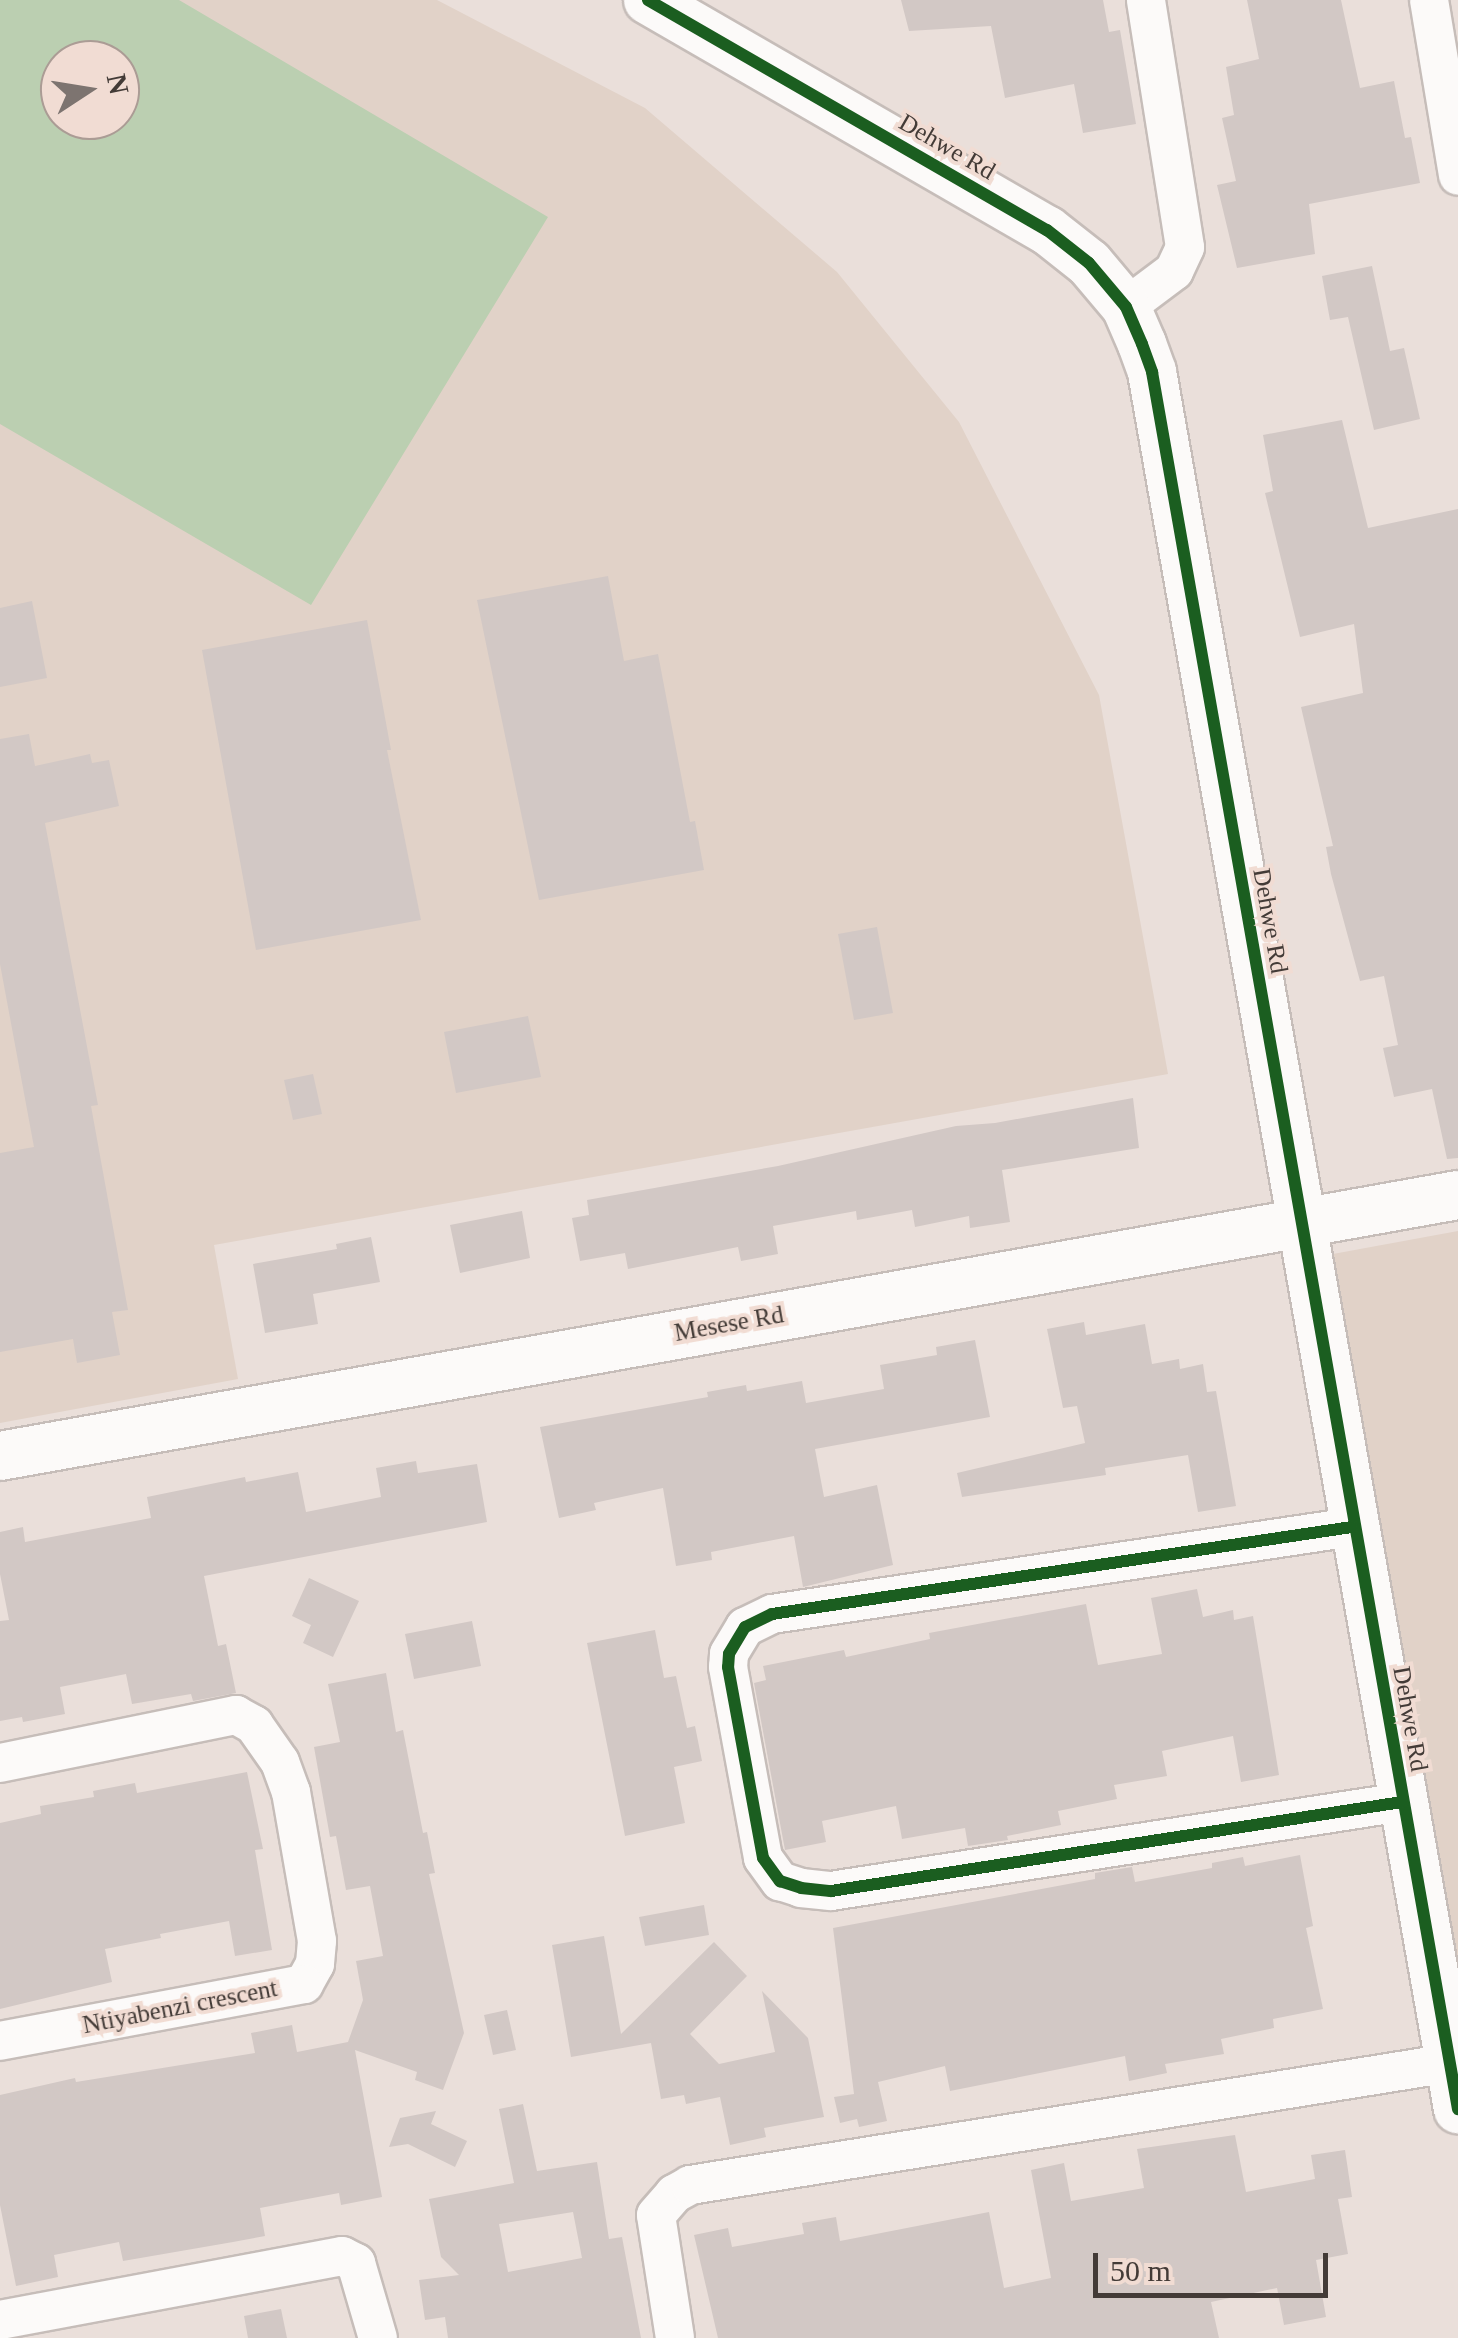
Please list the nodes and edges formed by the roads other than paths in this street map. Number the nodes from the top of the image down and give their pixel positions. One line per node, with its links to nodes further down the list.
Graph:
1 (648, 0): 5 (street, Dehwe Rd)
2 (1146, 0): 5 (street)
3 (1429, 0): 4 (street)
4 (1458, 176)
5 (1126, 307): 7 (street, Dehwe Rd)
6 (1458, 1195): 7 (street, Mesese Rd)
7 (1300, 1221): 8 (street, Mesese Rd); 9 (street, Dehwe Rd)
8 (0, 1456)
9 (1352, 1527): 11 (street, Dehwe Rd); 11 (street)
10 (0, 1763): 12 (street, Ntiyabenzi crescent)
11 (1402, 1802): 13 (street, Dehwe Rd)
12 (0, 2042)
13 (1450, 2063): 14 (street, Dehwe Rd); 17 (street)
14 (1458, 2109)
15 (0, 2320): 16 (street)
16 (378, 2338)
17 (676, 2338)

